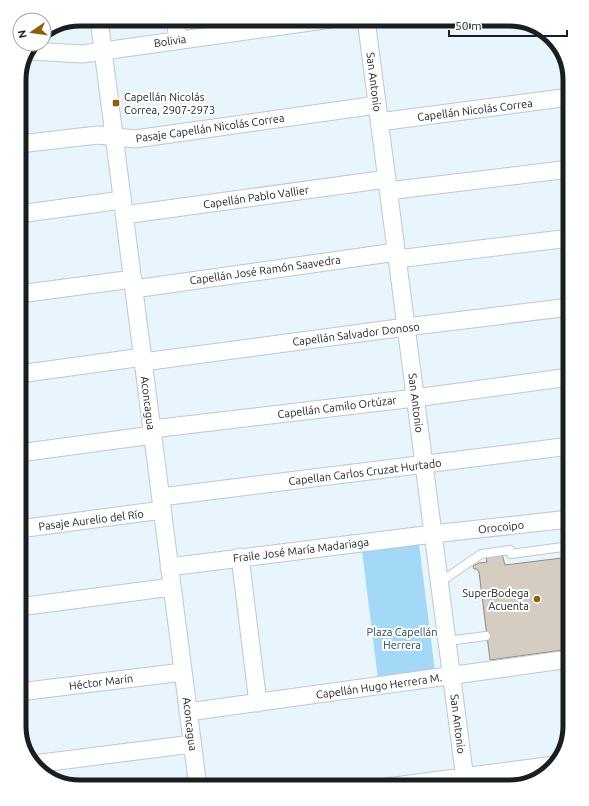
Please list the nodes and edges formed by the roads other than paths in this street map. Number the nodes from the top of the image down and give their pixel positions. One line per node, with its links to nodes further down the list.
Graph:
1 (100, 26): 6 (street, Aconcagua)
2 (176, 26): 5 (street)
3 (243, 26): 5 (street, Bolivia)
4 (367, 26): 9 (street, San Antonio)
5 (178, 40): 6 (street, Bolivia)
6 (103, 50): 7 (street, Bolivia); 11 (street, Aconcagua)
7 (48, 52)
8 (563, 98): 10 (street, Capellán Nicolás Correa)
9 (377, 105): 10 (street, San Antonio); 11 (street, Pasaje Capellán Nicolás Correa)
10 (379, 122): 14 (street, San Antonio)
11 (114, 137): 12 (street, Pasaje Capellán Nicolás Correa); 15 (street, Aconcagua)
12 (26, 143)
13 (563, 170): 14 (street, Capellán Pablo Vallier)
14 (388, 185): 15 (street, Capellán Pablo Vallier); 18 (street, San Antonio)
15 (123, 208): 16 (street, Capellán Pablo Vallier); 19 (street, Aconcagua)
16 (26, 214)
17 (563, 239): 18 (street, Capellán José Ramón Saavedra)
18 (397, 256): 19 (street, Capellán José Ramón Saavedra); 22 (street, San Antonio)
19 (133, 284): 20 (street, Capellán José Ramón Saavedra); 23 (street, Aconcagua)
20 (26, 293)
21 (563, 309): 22 (street, Capellán Salvador Donoso)
22 (406, 327): 23 (street, Capellán Salvador Donoso); 26 (street, San Antonio)
23 (143, 360): 24 (street, Capellán Salvador Donoso); 27 (street, Aconcagua)
24 (26, 373)
25 (563, 378): 26 (street, Capellán Camilo Ortúzar)
26 (415, 398): 27 (street, Capellán Camilo Ortúzar); 30 (street, San Antonio)
27 (152, 432): 29 (street, Capellán Camilo Ortúzar); 31 (street, Aconcagua)
28 (563, 447): 30 (street, Capellan Carlos Cruzat Hurtado)
29 (26, 451)
30 (424, 465): 31 (street, Capellan Carlos Cruzat Hurtado); 34 (street, San Antonio)
31 (162, 504): 33 (street, Pasaje Aurelio del Río); 37 (street, Aconcagua)
32 (563, 520): 34 (street, Orocoipo)
33 (26, 528)
34 (433, 534): 36 (street, Fraile José María Madariaga); 38 (street, San Antonio)
35 (563, 547): 38 (lane)
36 (240, 558): 37 (street, Fraile José María Madariaga); 47 (street)
37 (170, 567): 39 (street, Aconcagua)
38 (439, 583): 42 (street, San Antonio)
39 (172, 587): 40 (street); 44 (street, Aconcagua)
40 (26, 606)
41 (486, 636): 42 (lane)
42 (447, 641): 45 (street, San Antonio)
43 (563, 660): 45 (street, Capellán Hugo Herrera M.)
44 (183, 672): 46 (street, Héctor Marín); 48 (street, Aconcagua)
45 (451, 676): 47 (street, Capellán Hugo Herrera M.); 53 (street, San Antonio)
46 (26, 691)
47 (258, 703): 48 (street, Capellán Hugo Herrera M.)
48 (188, 712): 49 (street, Aconcagua)
49 (192, 744): 50 (street); 52 (street, Aconcagua)
50 (41, 763)
51 (544, 767): 54 (street)
52 (197, 780)
53 (465, 780)
54 (475, 780)

